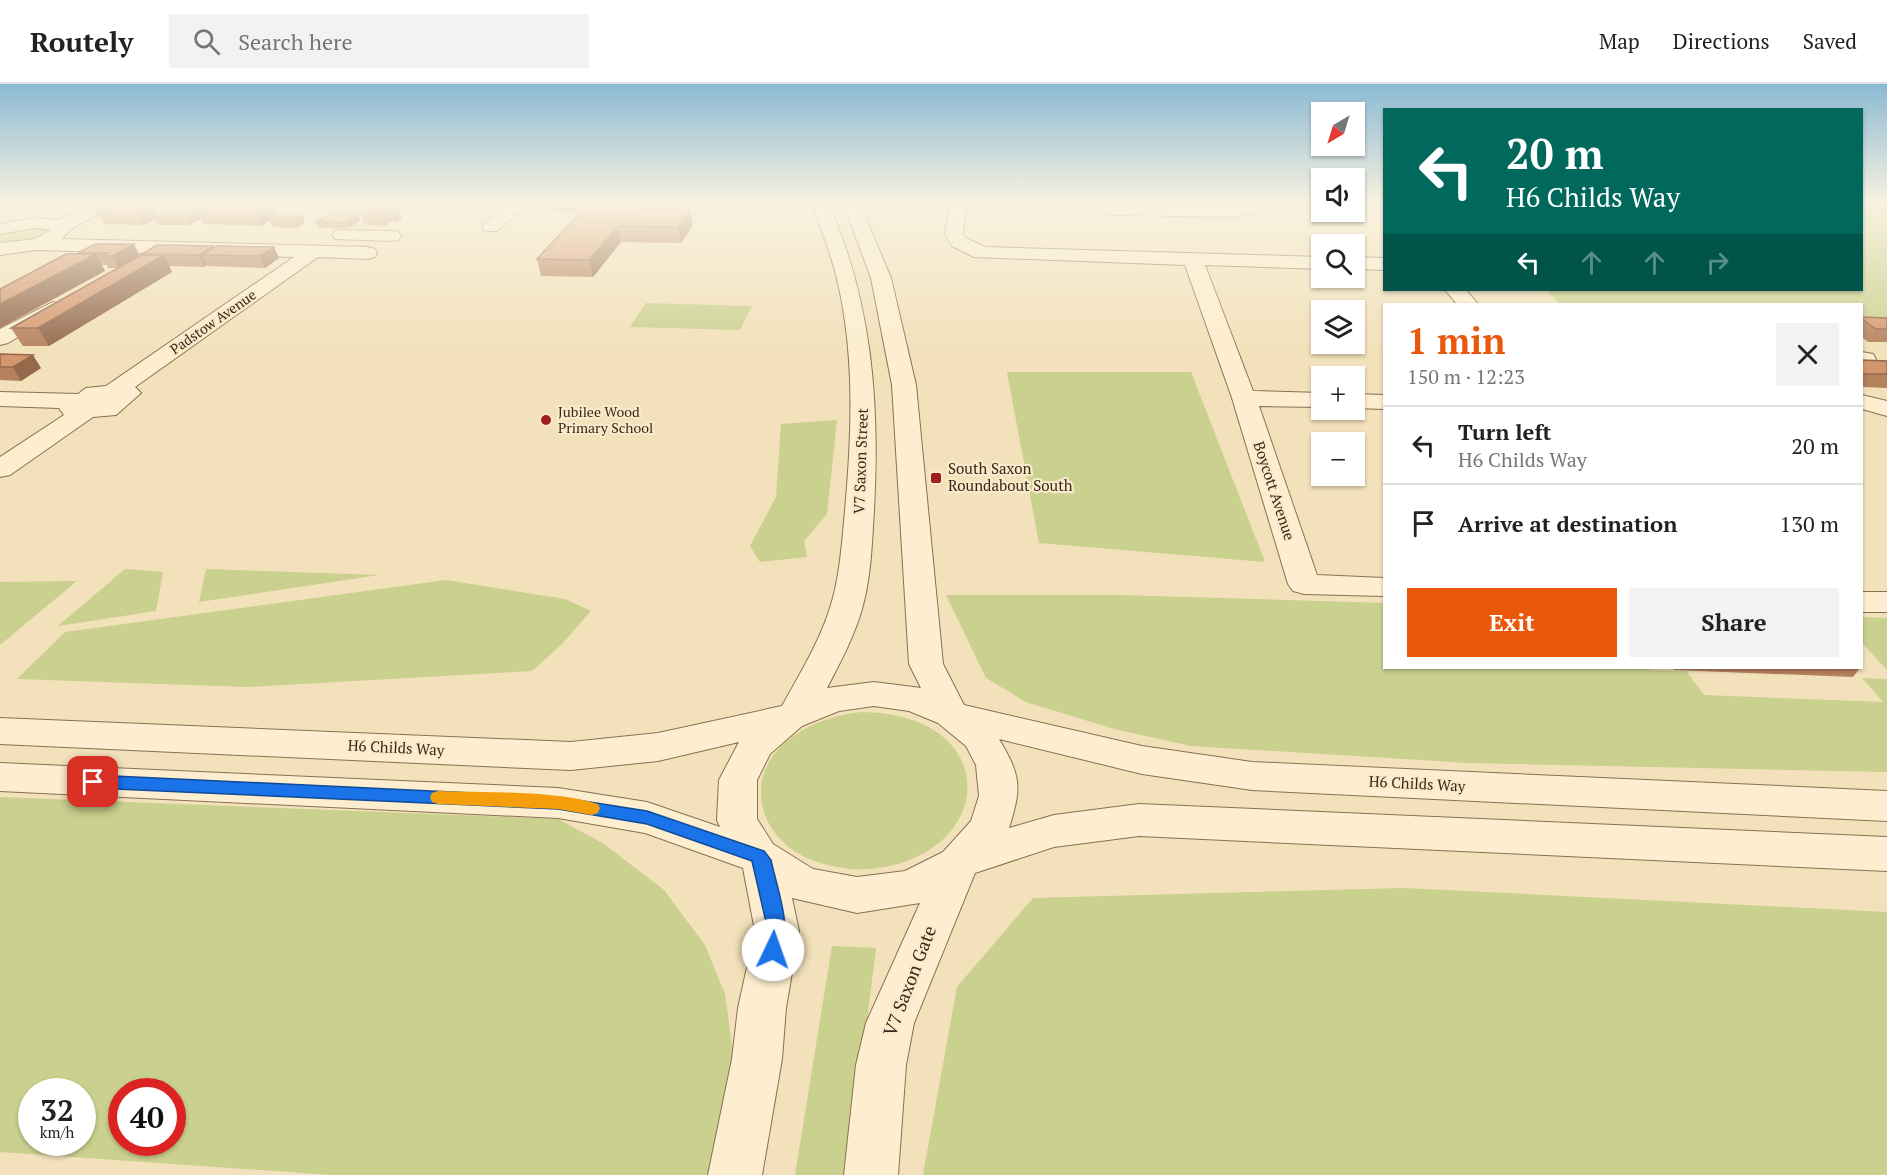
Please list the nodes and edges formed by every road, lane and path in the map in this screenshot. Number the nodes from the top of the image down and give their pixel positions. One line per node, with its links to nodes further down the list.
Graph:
1 (148, 253): 9 (street)
2 (311, 253): 21 (street, Padstow Avenue)
3 (838, 253): 30 (street, V7 Saxon Street)
4 (872, 253): 29 (street)
5 (981, 253): 6 (street)
6 (1193, 260): 7 (street); 15 (street, Boycott Avenue)
7 (1311, 262)
8 (1365, 263): 10 (street)
9 (128, 264)
10 (1383, 264)
11 (1456, 291): 13 (street)
12 (69, 298): 14 (street)
13 (1467, 303)
14 (0, 338)
15 (1244, 398): 17 (street); 26 (street, Boycott Avenue)
16 (0, 399): 21 (street, Padstow Avenue)
17 (1311, 400)
18 (1365, 401): 19 (street)
19 (1383, 402)
20 (1863, 402): 22 (street)
21 (84, 405): 25 (street, Padstow Avenue)
22 (1887, 409)
23 (1863, 421): 24 (street)
24 (1887, 426)
25 (0, 470)
26 (1383, 586)
27 (1863, 602): 28 (street)
28 (1887, 602)
29 (952, 714): 30 (street); 33 (street, H6 Childs Way); 36 (street)
30 (792, 716): 31 (street, H6 Childs Way); 35 (street)
31 (0, 730)
32 (0, 777): 35 (street)
33 (1887, 806)
34 (1868, 853): 36 (street)
35 (760, 858): 36 (street); 37 (street)
36 (962, 861): 38 (street, V7 Saxon Gate)
37 (735, 1175)
38 (871, 1175)

